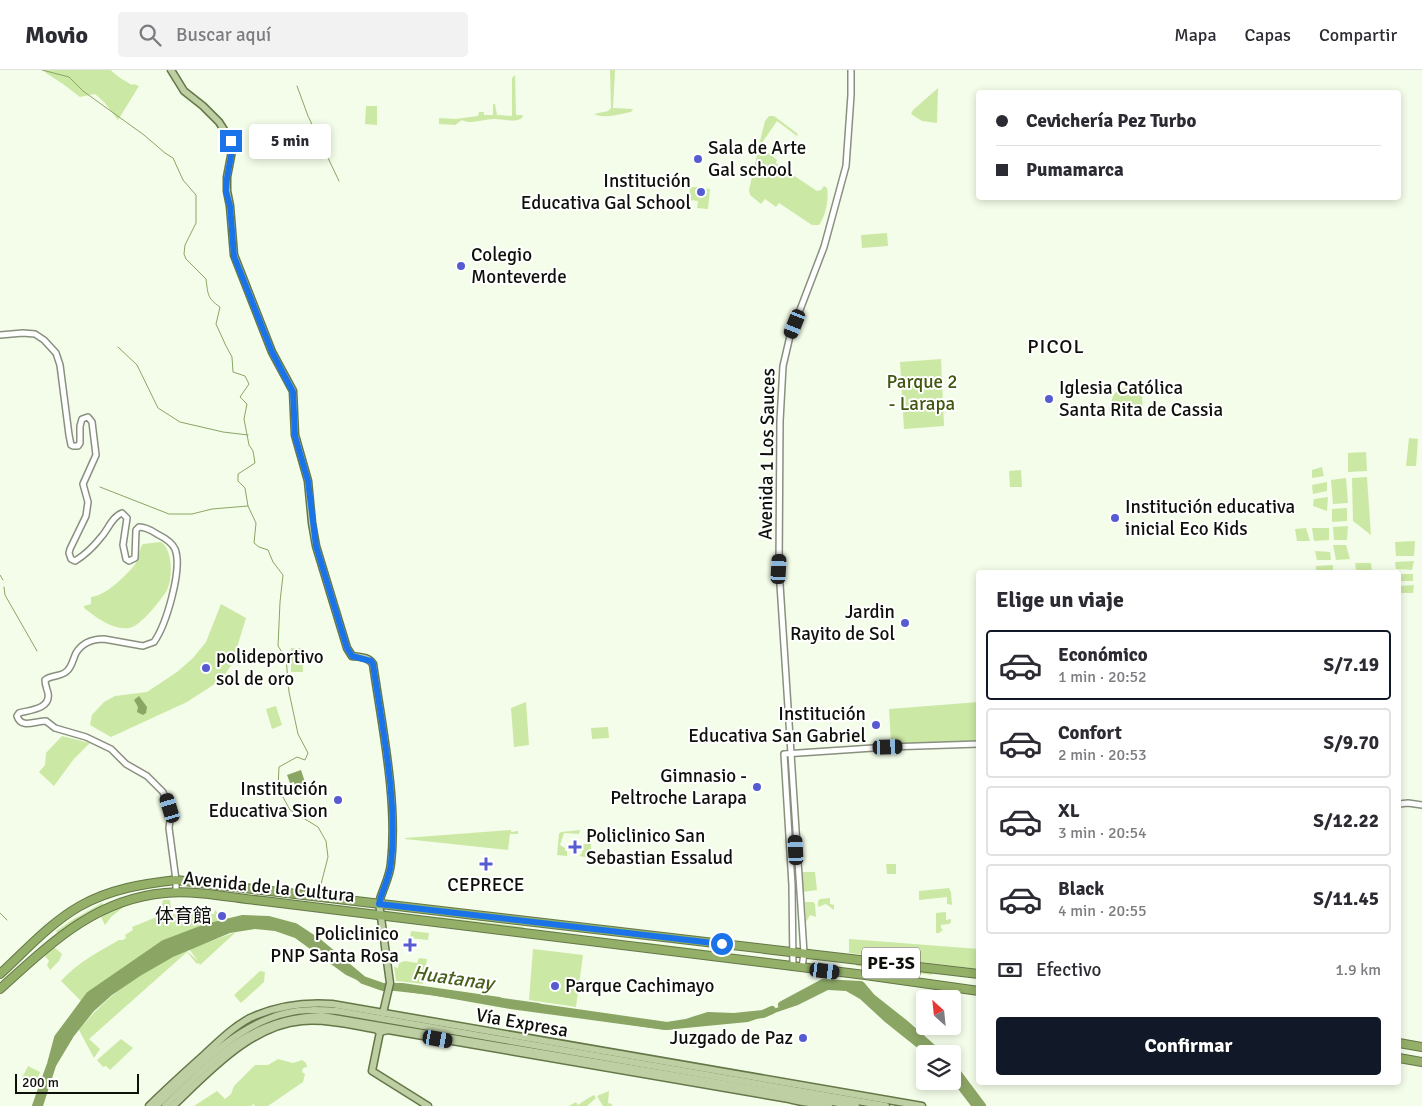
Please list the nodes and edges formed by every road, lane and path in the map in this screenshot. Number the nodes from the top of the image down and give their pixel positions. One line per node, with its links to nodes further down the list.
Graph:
1 (170, 70): 10 (main road)
2 (851, 70): 5 (street, Avenida 1 Los Sauces)
3 (0, 335): 8 (street)
4 (976, 744): 5 (street)
5 (787, 754): 14 (street, Avenida 1 Los Sauces); 15 (street, Avenida 1 Los Sauces)
6 (1401, 805): 7 (street)
7 (1422, 805)
8 (176, 880): 9 (street); 10 (highway, Avenida de la Cultura); 12 (highway, Avenida de la Cultura)
9 (176, 893): 11 (highway, Avenida de la Cultura); 13 (highway, Avenida de la Cultura)
10 (379, 904): 11 (main road); 14 (highway, Avenida de la Cultura / PE-3S)
11 (380, 917): 16 (highway, Avenida de la Cultura / PE-3S); 22 (main road)
12 (50, 928): 13 (highway); 18 (highway, Avenida de la Cultura)
13 (59, 938): 20 (highway, Avenida de la Cultura)
14 (794, 952): 15 (highway, Avenida de la Cultura / PE-3S); 16 (street, Avenida 1 Los Sauces)
15 (804, 953): 17 (street, Avenida 1 Los Sauces); 19 (highway, Avenida de la Cultura / PE-3S)
16 (793, 967): 17 (highway, Avenida de la Cultura / PE-3S)
17 (802, 968): 21 (highway, Avenida de la Cultura / PE-3S)
18 (0, 974)
19 (976, 974)
20 (0, 989)
21 (976, 991)
22 (382, 1022): 23 (main road, Vía Expresa); 25 (main road, Vía Expresa); 28 (main road, Vía Expresa); 37 (main road, Vía Expresa); 38 (main road, Vía Expresa); 39 (main road, Vía Expresa); 40 (main road, Vía Expresa); 41 (main road)
23 (538, 1041): 25 (main road); 26 (main road, Vía Expresa)
24 (1401, 1043): 27 (highway)
25 (521, 1045): 28 (main road); 29 (main road, Vía Expresa)
26 (569, 1046): 29 (main road); 33 (main road, Vía Expresa)
27 (1422, 1047)
28 (536, 1056): 31 (main road, Vía Expresa)
29 (583, 1056): 31 (main road); 33 (main road, Vía Expresa)
30 (1401, 1058): 32 (highway)
31 (567, 1061): 33 (main road, Vía Expresa)
32 (1422, 1062)
33 (789, 1091): 34 (main road, Vía Expresa); 34 (main road, Vía Expresa)
34 (802, 1093): 35 (main road, Vía Expresa); 36 (main road, Vía Expresa); 42 (main road, Vía Expresa); 43 (main road, Vía Expresa)
35 (893, 1101): 36 (main road); 45 (main road, Vía Expresa)
36 (871, 1103): 44 (main road, Vía Expresa)
37 (149, 1106)
38 (156, 1106)
39 (166, 1106)
40 (173, 1106)
41 (428, 1106)
42 (829, 1106)
43 (856, 1106)
44 (886, 1106)
45 (922, 1106)

